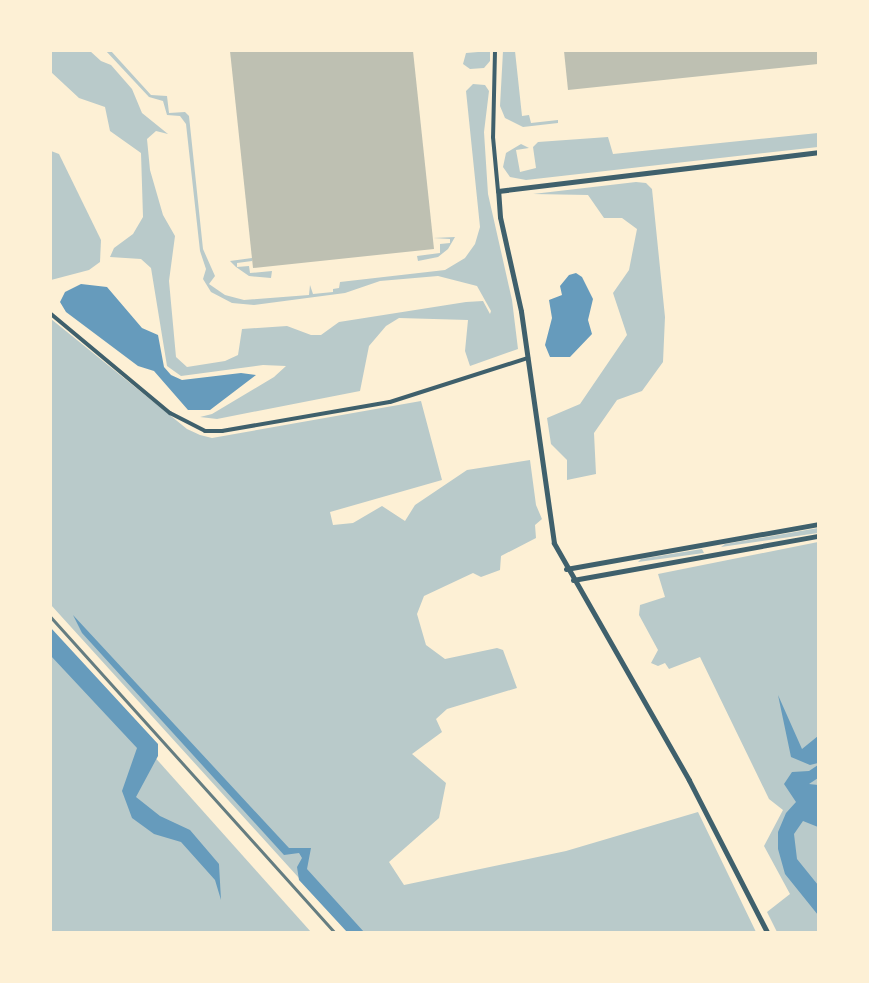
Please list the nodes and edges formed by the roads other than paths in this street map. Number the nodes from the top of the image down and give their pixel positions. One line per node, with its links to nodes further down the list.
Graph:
1 (495, 51): 3 (street)
2 (818, 152): 3 (street)
3 (498, 190): 5 (street)
4 (51, 314): 5 (street)
5 (528, 358): 10 (street)
6 (818, 524): 8 (street)
7 (818, 536): 9 (street)
8 (711, 543): 9 (street); 10 (street)
9 (713, 554): 11 (street)
10 (566, 569): 11 (street)
11 (573, 580): 12 (street)
12 (767, 932)

